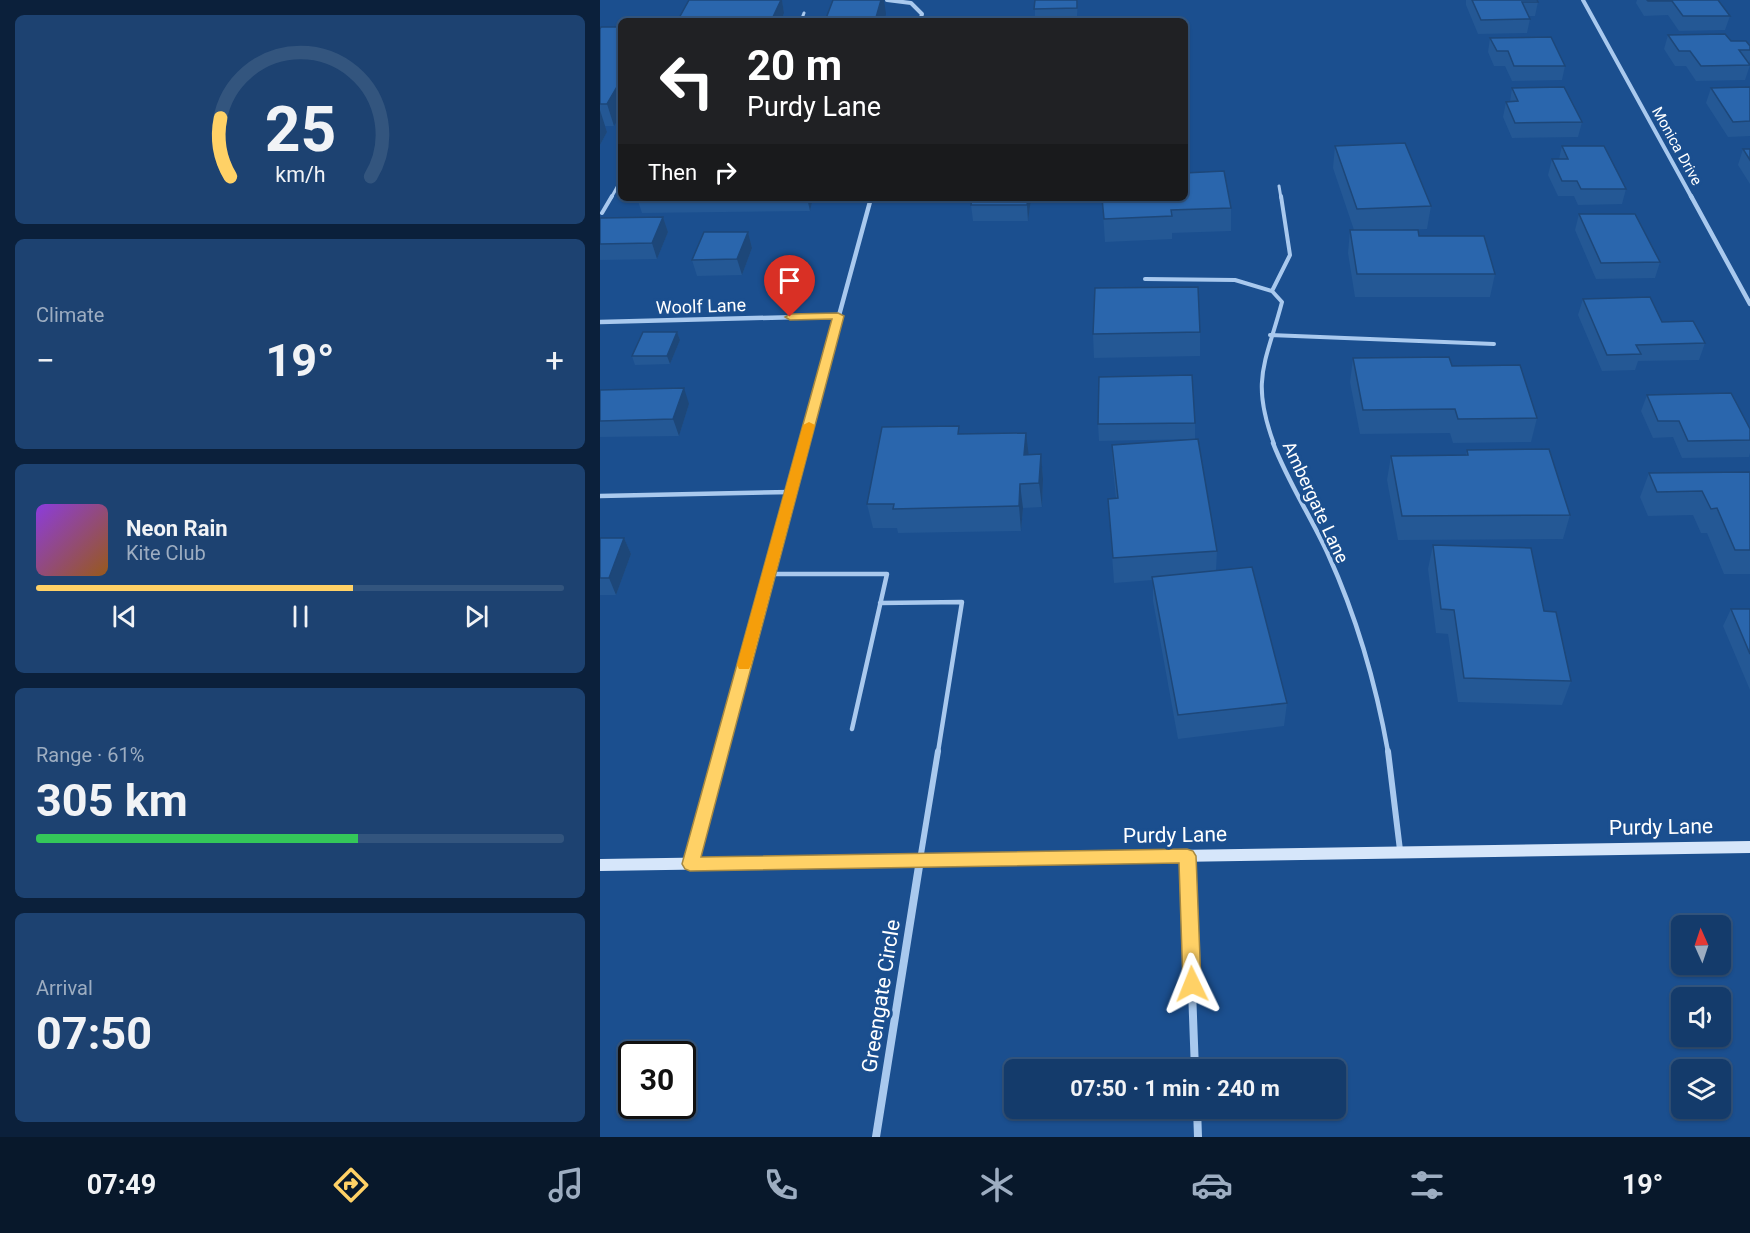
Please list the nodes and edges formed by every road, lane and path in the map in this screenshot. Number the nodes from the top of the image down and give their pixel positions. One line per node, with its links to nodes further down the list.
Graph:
1 (887, 0): 5 (street)
2 (1583, 0): 12 (street, Monica Drive)
3 (804, 14): 4 (lane)
4 (802, 18)
5 (921, 18)
6 (618, 185): 9 (lane)
7 (1279, 186): 11 (lane)
8 (870, 201): 13 (street)
9 (602, 213)
10 (1145, 279): 11 (lane)
11 (1272, 291): 15 (lane, Ambergate Lane)
12 (1750, 304)
13 (838, 316): 14 (street, Woolf Lane); 17 (street)
14 (600, 322)
15 (1270, 335): 16 (lane); 23 (lane, Ambergate Lane)
16 (1494, 344)
17 (791, 492): 18 (lane); 19 (street)
18 (600, 496)
19 (769, 574): 20 (lane); 26 (street)
20 (880, 603): 21 (lane); 25 (lane)
21 (852, 729)
22 (1750, 847): 23 (street, Purdy Lane)
23 (1400, 853): 24 (street, Purdy Lane)
24 (1187, 856): 25 (street, Purdy Lane); 28 (street)
25 (920, 860): 26 (street, Purdy Lane); 30 (street, Greengate Circle)
26 (690, 864): 27 (street, Purdy Lane)
27 (600, 866)
28 (1195, 1059)
29 (1197, 1119): 31 (street)
30 (876, 1137)
31 (1198, 1137)

